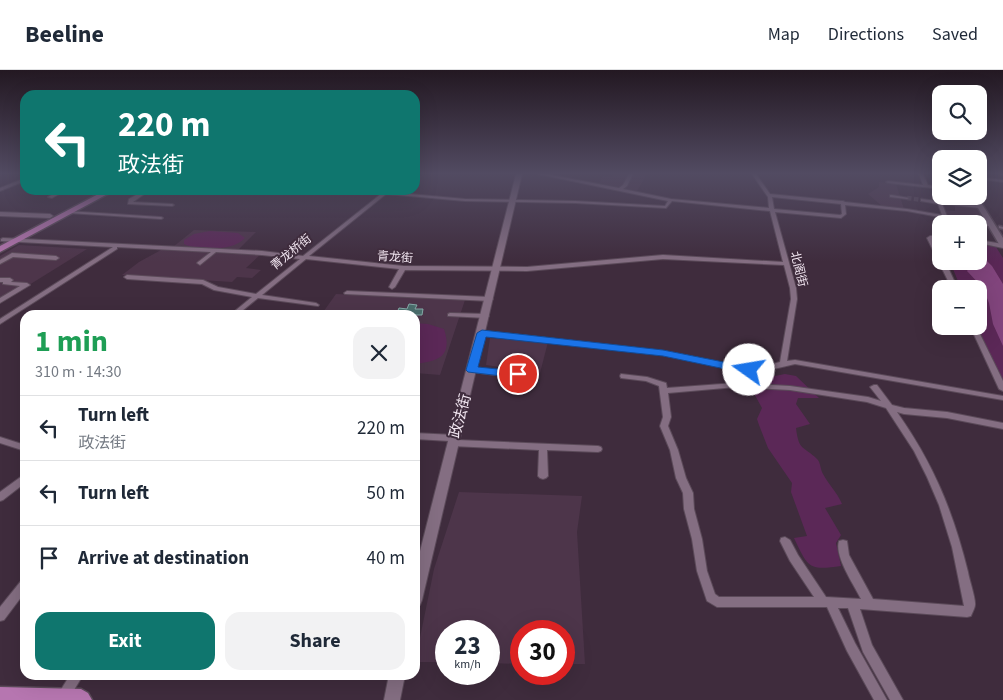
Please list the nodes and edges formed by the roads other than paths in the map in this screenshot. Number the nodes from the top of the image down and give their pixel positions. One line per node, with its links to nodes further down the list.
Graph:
1 (74, 203): 21 (main road)
2 (85, 203): 17 (main road)
3 (138, 203): 12 (street)
4 (371, 203): 33 (street, 青龙桥街)
5 (511, 203): 39 (street, 政法街)
6 (574, 203): 7 (street)
7 (669, 203)
8 (702, 203): 16 (street)
9 (771, 203): 16 (street, 北阁街)
10 (842, 203): 16 (street)
11 (856, 203): 19 (street)
12 (172, 205)
13 (960, 205): 15 (street)
14 (987, 205): 25 (main road)
15 (980, 207): 24 (main road)
16 (772, 211): 37 (street, 北阁街)
17 (69, 212): 22 (street); 27 (main road)
18 (0, 214): 21 (street)
19 (934, 215)
20 (0, 218): 21 (street)
21 (46, 218): 26 (main road)
22 (161, 218)
23 (987, 225): 24 (street)
24 (992, 226): 29 (main road)
25 (1002, 229)
26 (2, 241): 27 (street, 青龙街)
27 (15, 241): 30 (street, 青龙街); 31 (main road)
28 (987, 242): 29 (street)
29 (1003, 244)
30 (116, 247): 32 (street, 青龙街); 51 (street)
31 (0, 249)
32 (214, 252): 33 (street, 青龙街); 36 (street)
33 (304, 257): 38 (street, 青龙街); 44 (street, 青龙桥街)
34 (56, 258): 35 (street)
35 (0, 262)
36 (200, 263)
37 (786, 264): 39 (street, 青龙街); 54 (street, 北阁街)
38 (403, 268): 39 (street, 青龙街); 42 (street)
39 (496, 270): 45 (street, 政法街)
40 (126, 277): 44 (street)
41 (0, 280): 46 (street)
42 (392, 287)
43 (348, 292): 45 (street)
44 (257, 295): 47 (street); 48 (street, 青龙桥街)
45 (490, 299): 50 (street, 政法街)
46 (0, 301)
47 (316, 305)
48 (239, 310)
49 (450, 315): 50 (street)
50 (486, 316): 52 (street, 政法街)
51 (0, 322)
52 (482, 333): 54 (street); 55 (street, 政法街)
53 (977, 335): 59 (street)
54 (784, 363): 61 (street)
55 (472, 370): 56 (street); 66 (street, 政法街)
56 (534, 375)
57 (624, 376): 60 (street)
58 (874, 387): 62 (street)
59 (1003, 389)
60 (664, 391): 62 (street); 77 (street)
61 (1003, 398)
62 (888, 404): 63 (street); 79 (street)
63 (1003, 426)
64 (420, 437): 66 (street)
65 (0, 440): 67 (street)
66 (453, 440): 68 (street); 75 (street, 政法街)
67 (20, 446)
68 (543, 447): 69 (street); 70 (street)
69 (598, 449)
70 (543, 476)
71 (20, 482): 72 (street)
72 (0, 497)
73 (785, 540): 77 (street)
74 (843, 544): 79 (street)
75 (420, 579)
76 (20, 590): 80 (street)
77 (826, 602): 78 (street); 86 (street)
78 (852, 603): 79 (street); 87 (street)
79 (870, 604)
80 (0, 616)
81 (76, 680): 84 (street)
82 (396, 680): 85 (street)
83 (0, 698): 84 (main road)
84 (71, 700)
85 (392, 700)
86 (881, 700)
87 (898, 700)

